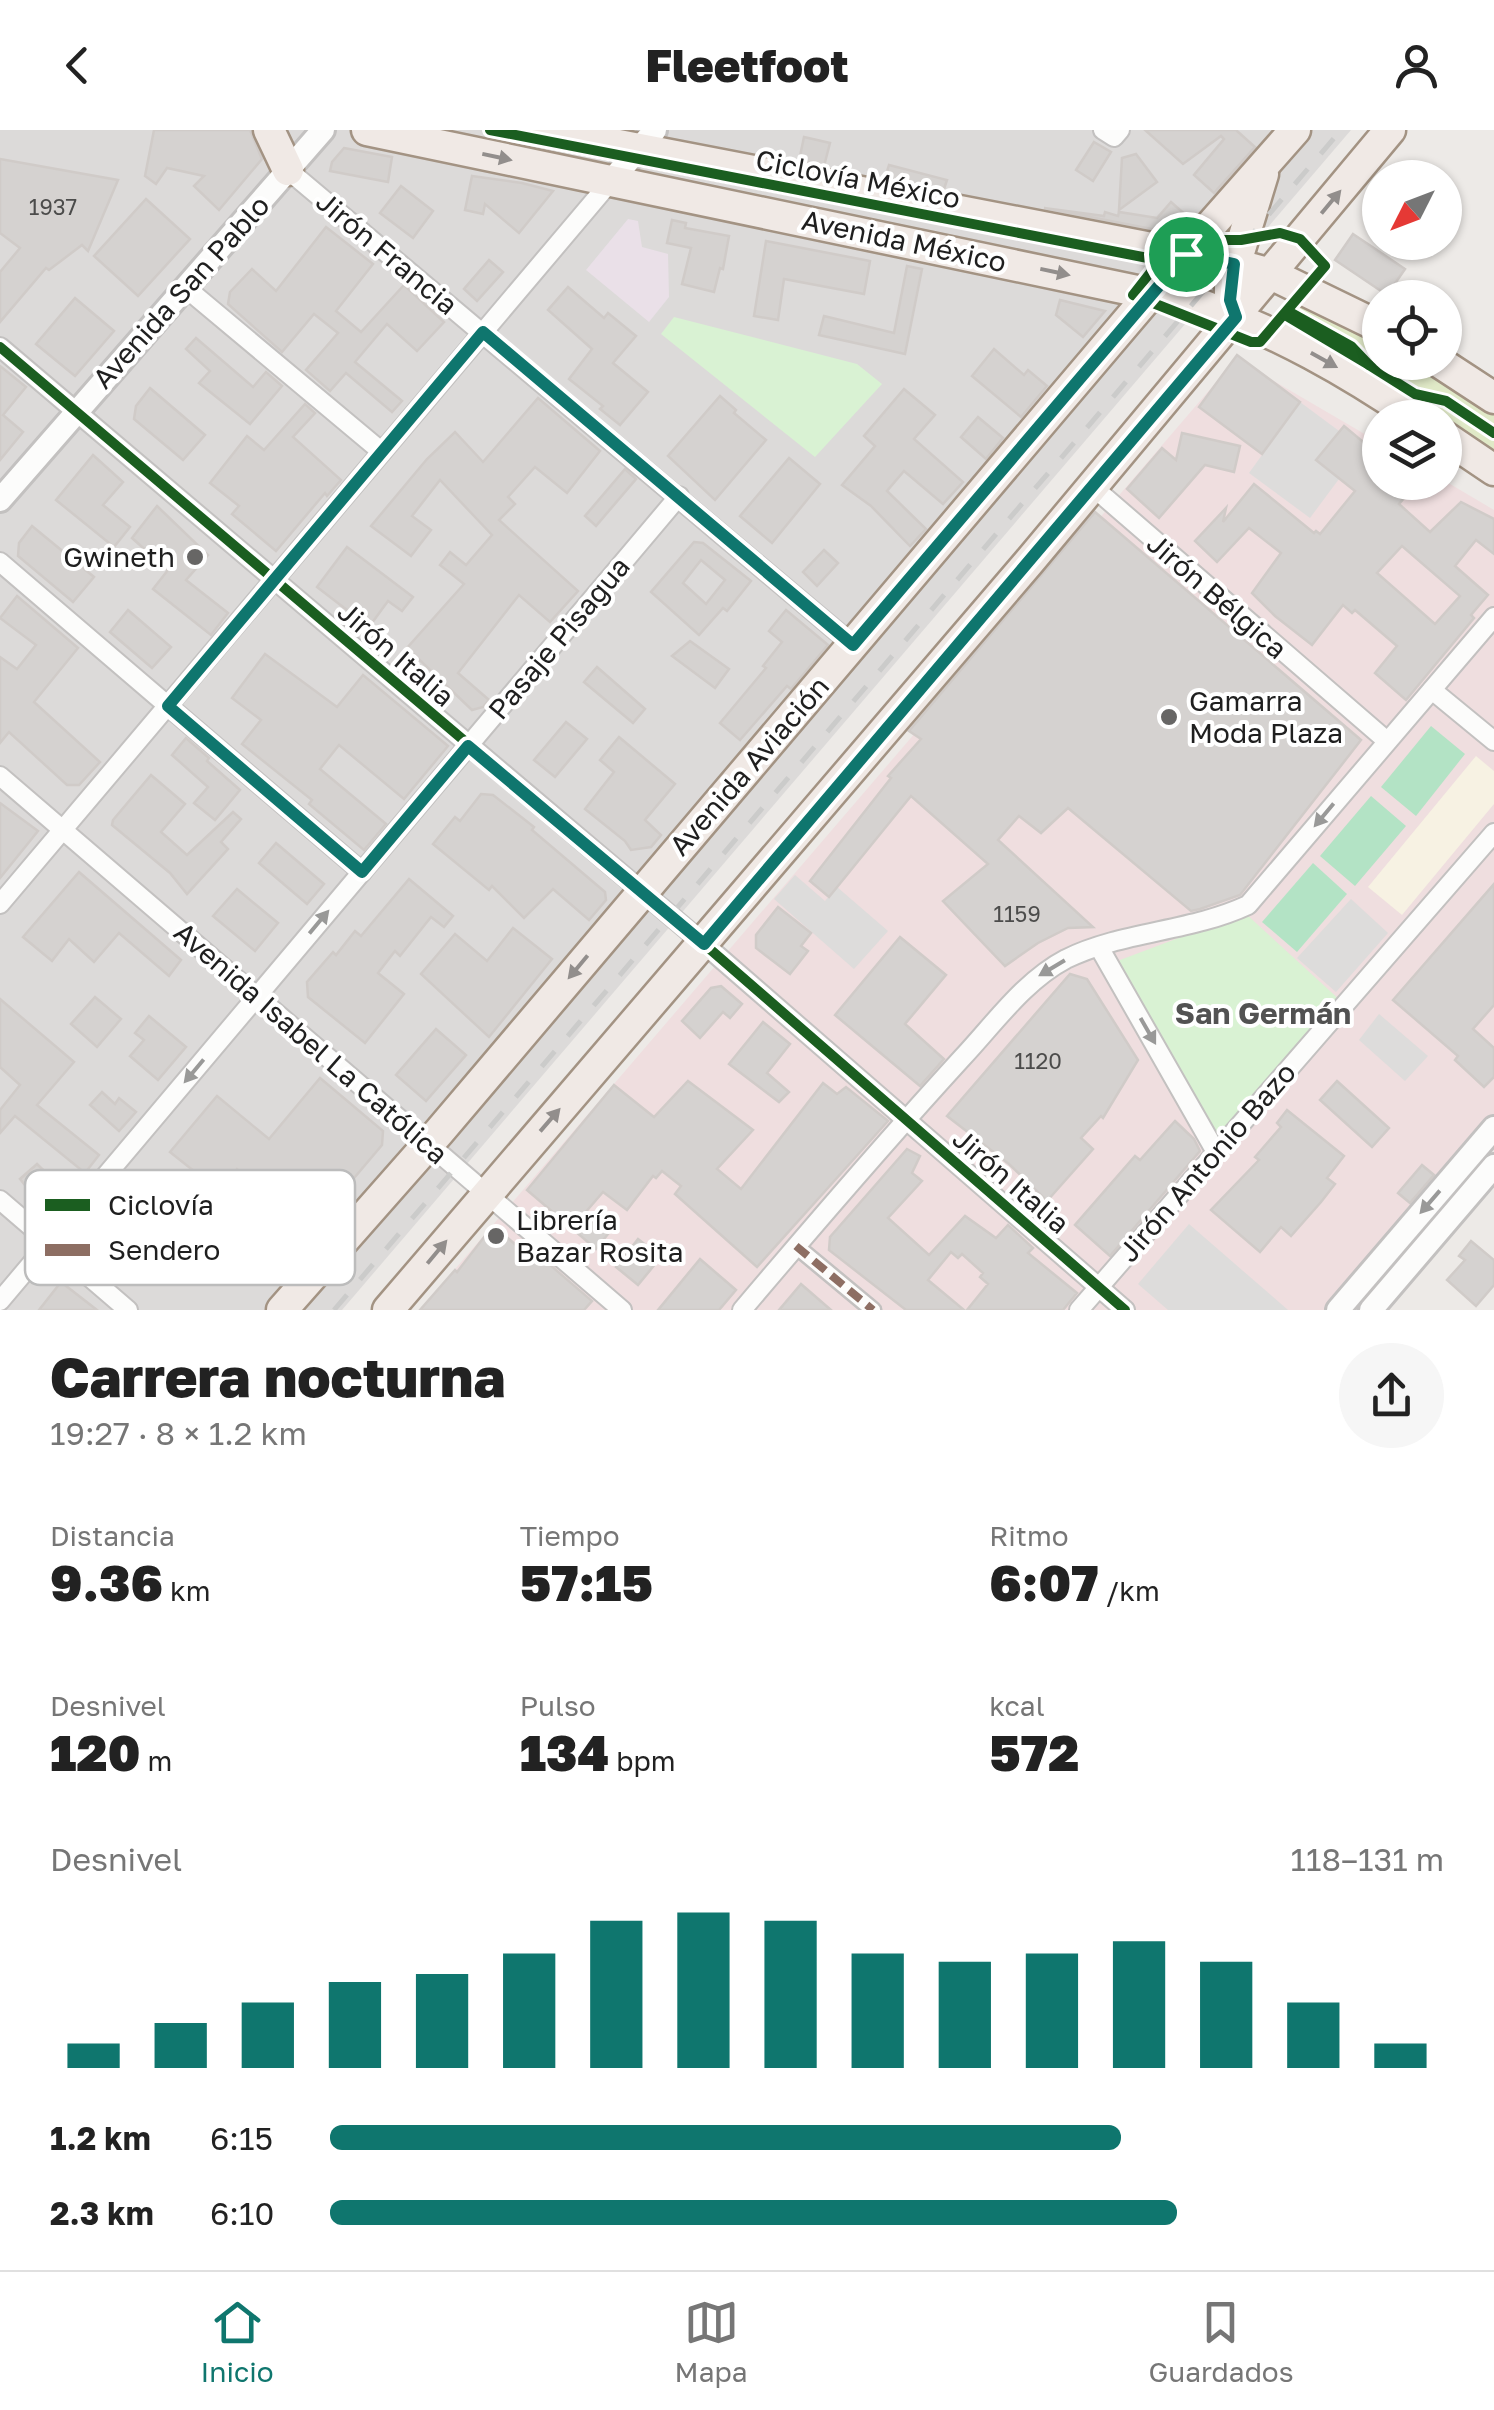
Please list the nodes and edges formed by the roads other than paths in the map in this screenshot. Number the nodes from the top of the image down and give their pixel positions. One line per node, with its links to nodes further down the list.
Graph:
1 (269, 130): 9 (main road)
2 (323, 130): 9 (street, Avenida San Pablo)
3 (367, 130): 10 (main road, Avenida México, one-way to 10)
4 (541, 130): 7 (main road, Avenida México)
5 (1295, 130): 8 (main road, Avenida Aviación)
6 (1390, 130): 13 (main road, one-way to 6)
7 (647, 139): 10 (street); 11 (main road, Avenida México)
8 (1267, 162): 11 (main road, Avenida Aviación); 12 (main road)
9 (288, 170): 14 (street, Avenida San Pablo); 18 (street, Jirón Francia)
10 (611, 181): 15 (main road, Avenida México, one-way to 15); 18 (street)
11 (1186, 254): 12 (main road, Avenida México); 15 (main road, Avenida Aviación)
12 (1234, 264): 13 (main road, Avenida México); 16 (main road)
13 (1272, 274): 16 (main road); 17 (main road, Avenida México)
14 (186, 288): 23 (street, Avenida San Pablo); 25 (street)
15 (1152, 292): 16 (main road, Avenida México); 33 (main road, Avenida Aviación)
16 (1236, 317): 22 (main road, Avenida México, one-way to 22); 27 (main road)
17 (1362, 318)
18 (483, 332): 25 (street); 28 (street, Jirón Francia)
19 (0, 346): 23 (street, Jirón Italia)
20 (1462, 377): 21 (main road)
21 (1494, 398)
22 (1389, 400)
23 (76, 410): 29 (street, Avenida San Pablo); 31 (street, Jirón Italia)
24 (1462, 448): 26 (main road)
25 (382, 452): 31 (street)
26 (1494, 470)
27 (1093, 487): 36 (street, Jirón Bélgica); 45 (main road)
28 (679, 496): 33 (street, Jirón Francia); 38 (street, Pasaje Pisagua)
29 (0, 500)
30 (0, 562): 35 (street)
31 (274, 579): 35 (street); 38 (street, Jirón Italia)
32 (1494, 616): 34 (street)
33 (853, 645): 43 (main road, Avenida Aviación)
34 (1432, 690): 36 (street); 37 (street)
35 (168, 706): 40 (street); 42 (street)
36 (1388, 741): 46 (street, one-way to 46)
37 (1494, 741)
38 (468, 746): 42 (street, Pasaje Pisagua); 43 (street, Jirón Italia)
39 (0, 776): 40 (street, Avenida Isabel La Católica)
40 (63, 830): 44 (street); 47 (street, Avenida Isabel La Católica)
41 (1494, 834): 51 (street, Jirón Antonio Bazo)
42 (362, 872): 47 (street, Pasaje Pisagua, one-way to 42)
43 (640, 892): 45 (street, Jirón Italia); 50 (main road, Avenida Aviación, one-way to 50)
44 (0, 904)
45 (704, 944): 48 (street, Jirón Italia); 54 (main road, one-way to 45)
46 (1100, 947): 48 (street, one-way to 48); 51 (street, one-way to 51)
47 (256, 997): 50 (street, Avenida Isabel La Católica); 53 (street, Pasaje Pisagua, one-way to 53)
48 (905, 1120): 58 (street); 62 (street, Jirón Italia)
49 (1494, 1128): 63 (street, one-way to 63)
50 (428, 1145): 54 (street, Avenida Isabel La Católica); 57 (main road, Avenida Aviación)
51 (1216, 1152): 62 (street, Jirón Antonio Bazo)
52 (1494, 1166): 65 (street)
53 (111, 1170)
54 (486, 1193): 68 (main road, one-way to 54); 69 (street, Avenida Isabel La Católica)
55 (0, 1200): 56 (street)
56 (25, 1221)
57 (355, 1228)
58 (796, 1246): 70 (street); 71 (street)
59 (25, 1272): 64 (street, Pasaje Pisagua)
60 (99, 1285): 66 (street)
61 (304, 1285): 67 (main road, Avenida Aviación)
62 (1098, 1287): 72 (street, Jirón Antonio Bazo); 73 (street, Jirón Italia)
63 (1354, 1290): 65 (street); 74 (street)
64 (0, 1301)
65 (1372, 1309)
66 (128, 1310)
67 (282, 1310)
68 (388, 1310)
69 (622, 1310)
70 (742, 1310)
71 (872, 1310)
72 (1079, 1310)
73 (1124, 1310)
74 (1338, 1310)

